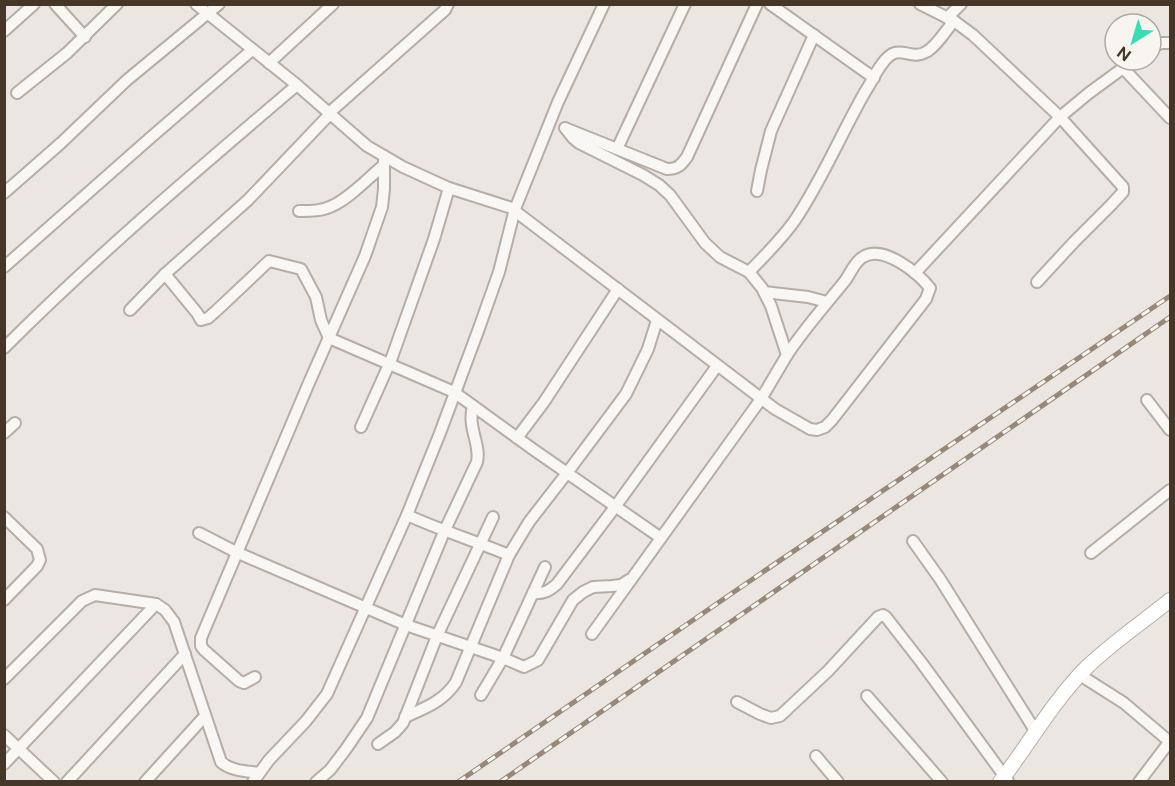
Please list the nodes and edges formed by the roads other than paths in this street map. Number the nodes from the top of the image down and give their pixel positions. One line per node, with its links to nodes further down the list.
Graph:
1 (34, 4): 16 (street)
2 (55, 4): 18 (street)
3 (117, 4): 18 (street)
4 (196, 4): 14 (street)
5 (219, 4): 14 (street)
6 (333, 4): 20 (street)
7 (448, 4): 26 (street)
8 (604, 4): 29 (street)
9 (685, 4): 31 (street)
10 (757, 4): 31 (street)
11 (770, 4): 17 (street)
12 (920, 4): 15 (street)
13 (961, 4): 15 (street)
14 (207, 15): 19 (street); 35 (street)
15 (950, 20): 23 (street); 27 (street)
16 (4, 31)
17 (814, 35): 23 (street); 34 (street)
18 (85, 37): 25 (street)
19 (252, 50): 20 (street); 38 (street)
20 (269, 63): 24 (street)
21 (1118, 72): 27 (street)
22 (1128, 72): 28 (street)
23 (874, 78): 39 (street)
24 (297, 85): 26 (street); 49 (street)
25 (16, 93)
26 (329, 113): 32 (street); 41 (street)
27 (1060, 117): 40 (street); 42 (street)
28 (1170, 118)
29 (550, 121): 30 (street); 36 (street)
30 (565, 128): 31 (street); 39 (street)
31 (617, 149)
32 (384, 160): 33 (street); 37 (street); 48 (street)
33 (449, 188): 36 (street); 51 (street)
34 (757, 191)
35 (4, 193)
36 (515, 210): 43 (street); 53 (street)
37 (299, 211)
38 (4, 267)
39 (749, 272): 44 (street)
40 (915, 273): 45 (street); 54 (street)
41 (165, 274): 46 (street); 48 (street)
42 (1037, 282)
43 (618, 289): 47 (street); 61 (street)
44 (764, 292): 45 (street); 50 (street)
45 (827, 302): 50 (street)
46 (130, 310)
47 (657, 320): 52 (street); 62 (street)
48 (329, 338): 51 (street); 73 (street)
49 (4, 348)
50 (787, 355): 54 (street)
51 (390, 364): 53 (street); 58 (street)
52 (717, 366): 54 (street); 64 (street)
53 (454, 392): 56 (street); 65 (street)
54 (761, 399): 70 (street)
55 (1147, 400): 59 (street)
56 (473, 406): 61 (street); 68 (street)
57 (15, 423): 60 (street)
58 (361, 427)
59 (1170, 430)
60 (4, 433)
61 (516, 438): 62 (street)
62 (567, 473): 64 (street); 75 (street)
63 (1170, 490): 74 (street)
64 (615, 507): 70 (street); 78 (street)
65 (407, 515): 68 (street); 82 (street)
66 (493, 517): 72 (street)
67 (5, 518): 79 (street)
68 (444, 531): 72 (street); 83 (street)
69 (199, 533): 73 (street)
70 (662, 538): 77 (street)
71 (913, 541): 97 (street)
72 (480, 543): 75 (street); 85 (street)
73 (238, 553): 82 (street); 90 (street)
74 (1091, 553)
75 (510, 555): 86 (street)
76 (546, 567): 78 (street)
77 (632, 579): 84 (street); 88 (street)
78 (533, 593): 88 (street)
79 (4, 600)
80 (1170, 600): 89 (street)
81 (156, 604): 87 (street); 91 (street); 101 (street)
82 (366, 608): 83 (street); 104 (street)
83 (406, 625): 85 (street); 109 (street)
84 (592, 634)
85 (437, 636): 86 (street); 96 (street)
86 (471, 646): 88 (street); 96 (street)
87 (185, 654): 95 (street); 107 (street)
88 (503, 658): 92 (street)
89 (1080, 675): 97 (street); 99 (street)
90 (255, 677)
91 (4, 679)
92 (481, 695)
93 (867, 696): 111 (street)
94 (737, 702): 105 (street)
95 (205, 716): 104 (street); 108 (street)
96 (405, 717): 100 (street)
97 (1036, 732): 105 (street)
98 (4, 735): 101 (street)
99 (1170, 742): 112 (street)
100 (378, 744)
101 (19, 749): 103 (street); 106 (street)
102 (816, 756): 110 (street)
103 (4, 764)
104 (256, 777)
105 (1004, 780)
106 (54, 782)
107 (67, 782)
108 (145, 782)
109 (316, 782)
110 (838, 782)
111 (942, 782)
112 (1139, 782)

